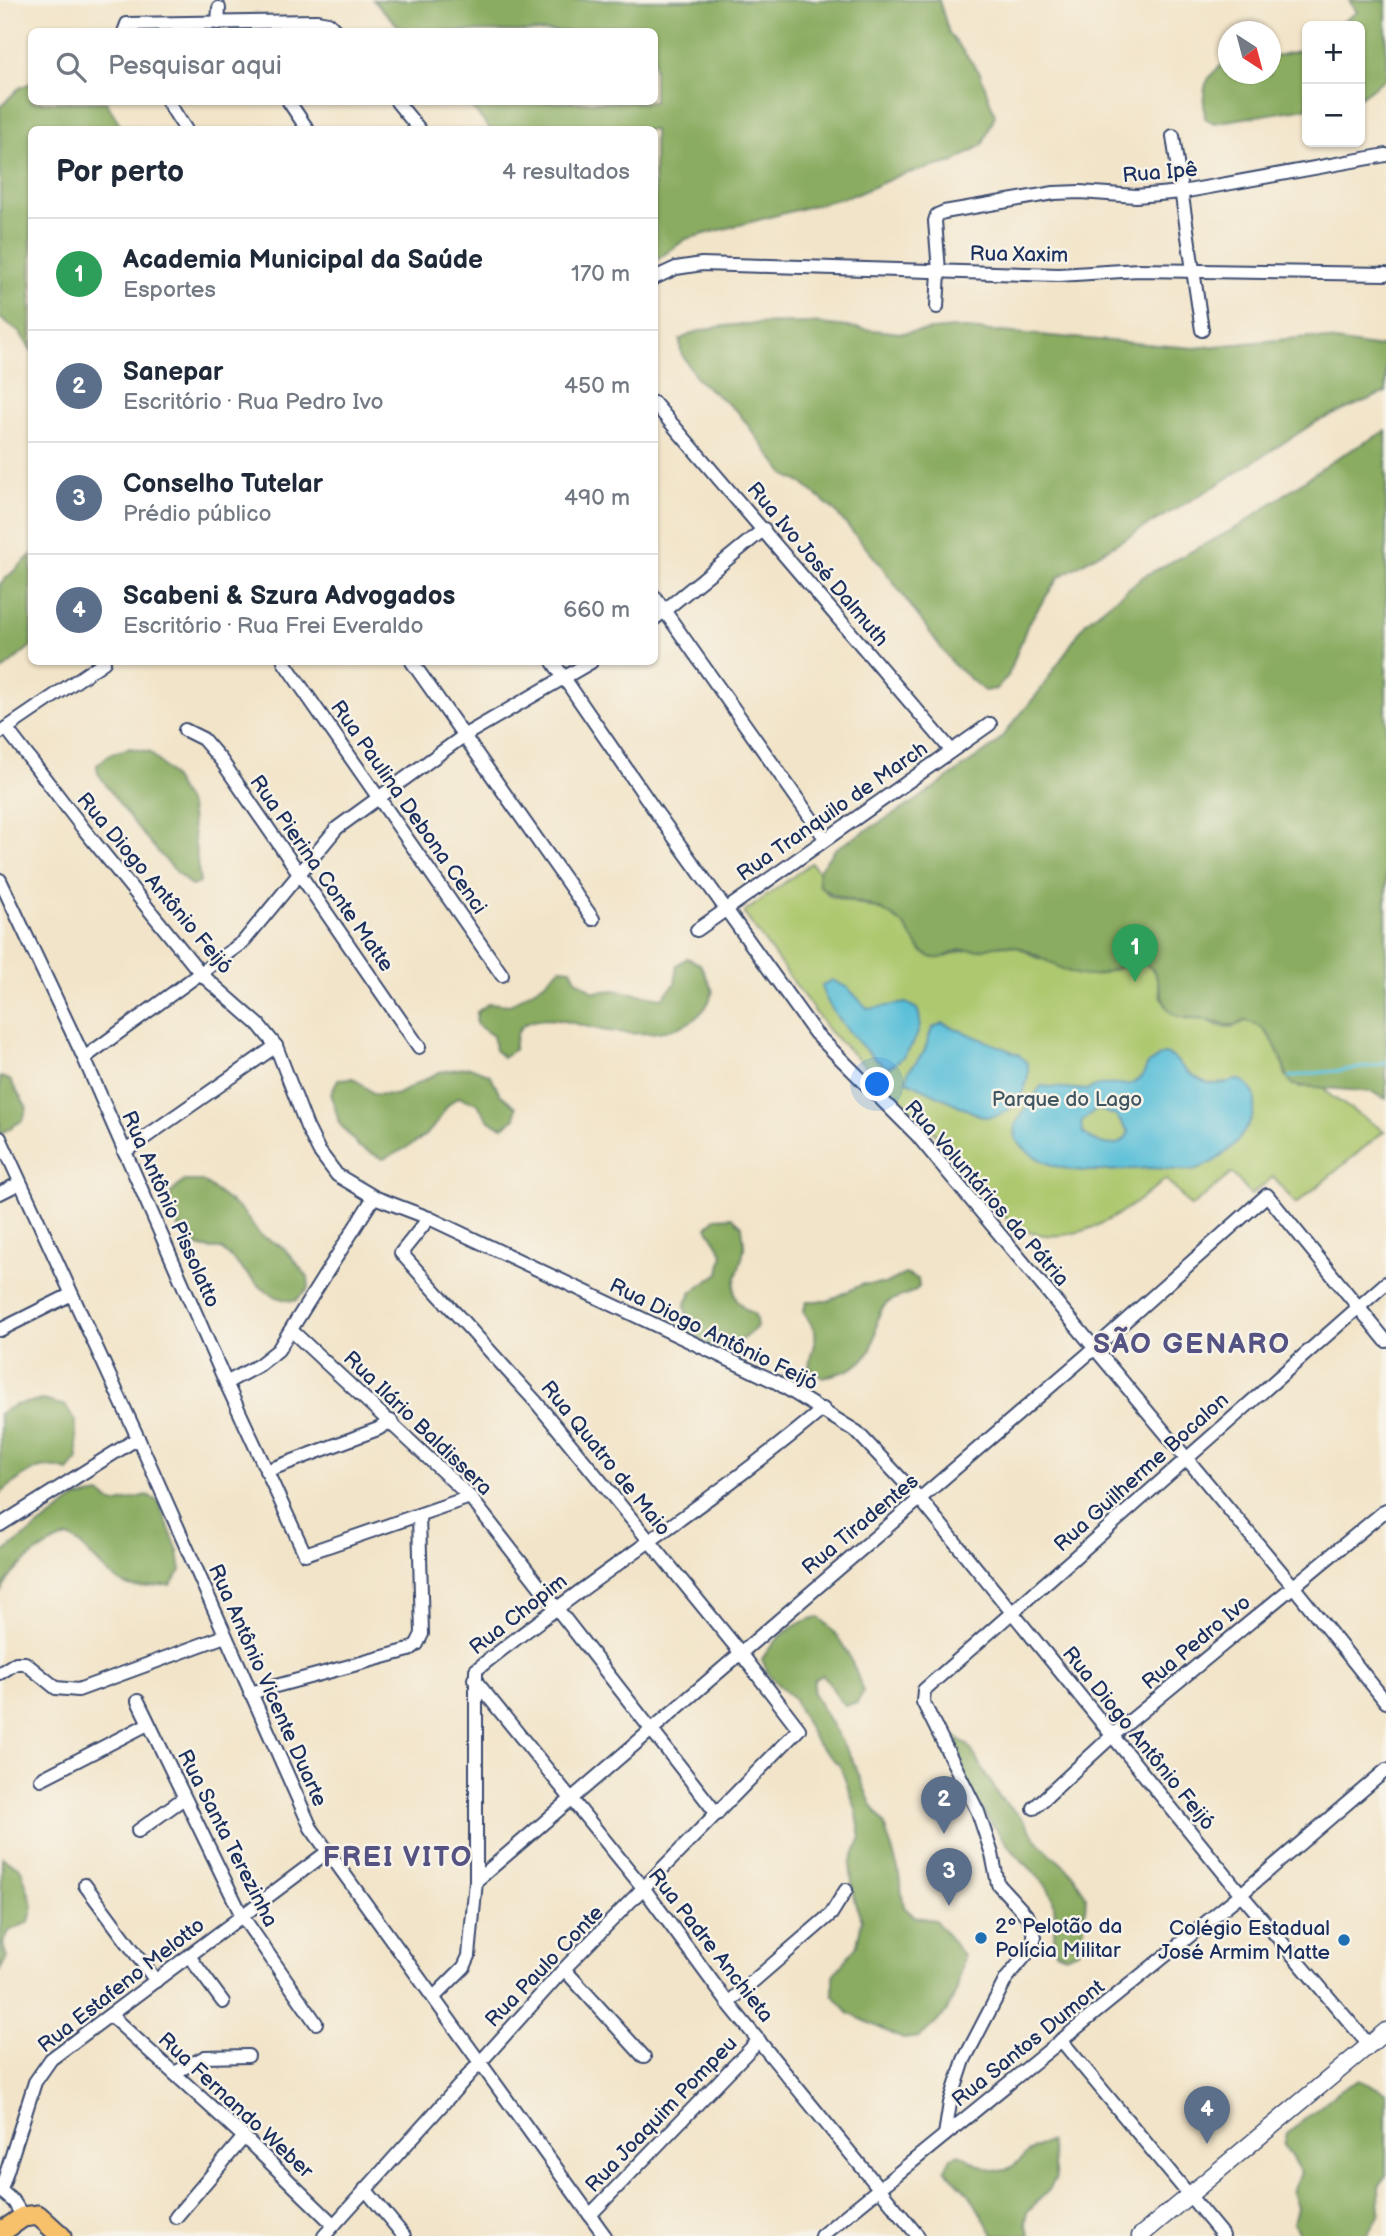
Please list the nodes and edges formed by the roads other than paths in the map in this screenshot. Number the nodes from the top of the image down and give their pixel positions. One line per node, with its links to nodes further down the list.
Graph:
1 (219, 8): 2 (street)
2 (218, 23): 3 (street); 4 (street)
3 (239, 27): 5 (street)
4 (125, 28)
5 (333, 28)
6 (170, 105): 9 (street)
7 (291, 105): 10 (street)
8 (399, 105): 11 (street)
9 (183, 126)
10 (305, 126)
11 (417, 126)
12 (1173, 136): 14 (street)
13 (1386, 155): 14 (street, Rua Ipê)
14 (1182, 192): 15 (street, Rua Ipê); 16 (street)
15 (939, 271): 16 (street, Rua Xaxim); 18 (street, Rua Xaxim); 19 (street)
16 (1194, 272): 17 (street, Rua Xaxim); 20 (street)
17 (1386, 274)
18 (658, 276)
19 (937, 307)
20 (1202, 330)
21 (658, 408): 22 (street, Rua Ivo José Dalmuth)
22 (764, 529): 23 (street); 34 (street, Rua Ivo José Dalmuth)
23 (660, 615): 36 (street)
24 (100, 665): 31 (street)
25 (286, 665): 35 (street, Rua Paulina Debona Cenci)
26 (414, 665): 33 (street)
27 (555, 665): 29 (street, Rua Voluntários da Pátria)
28 (586, 665): 29 (street)
29 (565, 678): 33 (street); 39 (street, Rua Voluntários da Pátria)
30 (990, 724): 34 (street, Rua Tranquilo de March)
31 (3, 730): 42 (street, Rua Diogo Antônio Feijó)
32 (185, 730): 37 (street, Rua Pierina Conte Matte)
33 (465, 735): 35 (street); 40 (street)
34 (951, 750): 36 (street, Rua Tranquilo de March)
35 (380, 799): 37 (street); 43 (street, Rua Paulina Debona Cenci)
36 (825, 838): 39 (street, Rua Tranquilo de March)
37 (300, 874): 42 (street); 45 (street, Rua Pierina Conte Matte)
38 (0, 880): 46 (street, Rua Antônio Pissolatto)
39 (727, 909): 41 (street, Rua Tranquilo de March); 59 (street, Rua Voluntários da Pátria)
40 (593, 919)
41 (696, 930)
42 (202, 975): 44 (street, Rua Diogo Antônio Feijó); 46 (street)
43 (502, 975)
44 (276, 1046): 48 (street); 51 (street, Rua Diogo Antônio Feijó)
45 (419, 1047)
46 (84, 1058): 48 (street, Rua Antônio Pissolatto)
47 (0, 1138): 49 (street, Rua Antônio Vicente Duarte)
48 (124, 1152): 60 (street, Rua Antônio Pissolatto)
49 (20, 1182): 50 (street); 54 (street, Rua Antônio Vicente Duarte)
50 (0, 1193)
51 (374, 1197): 52 (street, Rua Diogo Antônio Feijó); 57 (street)
52 (429, 1218): 61 (street, Rua Diogo Antônio Feijó); 71 (street, Rua Quatro de Maio)
53 (1386, 1283): 55 (street, Rua Guilherme Bocalon)
54 (70, 1295): 56 (street); 63 (street, Rua Antônio Vicente Duarte)
55 (1358, 1308): 58 (street); 59 (street, Rua Tiradentes); 64 (street, Rua Guilherme Bocalon)
56 (0, 1330)
57 (292, 1331): 60 (street); 62 (street, Rua Ilário Baldissera)
58 (1386, 1341)
59 (1095, 1348): 64 (street, Rua Voluntários da Pátria); 67 (street, Rua Tiradentes)
60 (226, 1383): 65 (street, Rua Antônio Pissolatto)
61 (823, 1409): 67 (street, Rua Diogo Antônio Feijó); 71 (street, Rua Chopim)
62 (391, 1421): 65 (street); 66 (street, Rua Ilário Baldissera)
63 (138, 1437): 70 (street); 75 (street, Rua Antônio Vicente Duarte)
64 (1185, 1457): 72 (street, Rua Voluntários da Pátria); 74 (street, Rua Guilherme Bocalon)
65 (266, 1471): 69 (street, Rua Antônio Pissolatto)
66 (470, 1497): 69 (street); 73 (street, Rua Ilário Baldissera)
67 (920, 1499): 74 (street, Rua Diogo Antônio Feijó); 76 (street, Rua Tiradentes)
68 (1386, 1510): 72 (street, Rua Pedro Ivo)
69 (419, 1514): 79 (street)
70 (0, 1525)
71 (650, 1542): 73 (street, Rua Chopim); 76 (street, Rua Quatro de Maio)
72 (1293, 1586): 81 (street, Rua Voluntários da Pátria); 85 (street, Rua Pedro Ivo)
73 (554, 1606): 78 (street, Rua Chopim); 84 (street, Rua Ilário Baldissera)
74 (1012, 1613): 85 (street, Rua Diogo Antônio Feijó); 116 (street, Rua Guilherme Bocalon)
75 (225, 1636): 77 (street); 79 (street, Rua Antônio Vicente Duarte)
76 (740, 1652): 83 (street, Rua Quatro de Maio); 84 (street, Rua Tiradentes)
77 (0, 1673)
78 (474, 1679): 89 (street, Rua Padre Anchieta); 94 (street, Rua Chopim)
79 (250, 1693): 93 (street, Rua Antônio Vicente Duarte)
80 (138, 1701): 82 (street, Rua Santa Terezinha)
81 (1386, 1702)
82 (148, 1724): 87 (street); 88 (street, Rua Santa Terezinha)
83 (799, 1729): 91 (street, Rua Paulo Conte)
84 (650, 1730): 89 (street, Rua Tiradentes); 91 (street, Rua Ilário Baldissera)
85 (1112, 1736): 90 (street, Rua Pedro Ivo); 98 (street, Rua Diogo Antônio Feijó)
86 (1386, 1770): 98 (street, Rua Santos Dumont)
87 (41, 1779)
88 (184, 1798): 92 (street); 99 (street, Rua Santa Terezinha)
89 (570, 1799): 94 (street, Rua Tiradentes); 96 (street, Rua Padre Anchieta)
90 (1034, 1808)
91 (717, 1814): 96 (street, Rua Paulo Conte)
92 (138, 1831)
93 (326, 1853): 99 (street, Rua Estafeno Melotto); 103 (street, Rua Antônio Vicente Duarte)
94 (476, 1881): 103 (street, Rua Chopim)
95 (85, 1885): 102 (street)
96 (645, 1889): 101 (street, Rua Paulo Conte); 105 (street, Rua Padre Anchieta)
97 (846, 1890): 105 (street)
98 (1241, 1894): 110 (street, Rua Santos Dumont); 111 (street, Rua Diogo Antônio Feijó)
99 (242, 1916): 100 (street, Rua Estafeno Melotto); 107 (street, Rua Santa Terezinha)
100 (189, 1956): 102 (street, Rua Estafeno Melotto); 104 (street)
101 (564, 1969): 113 (street); 114 (street, Rua Paulo Conte)
102 (156, 1981): 106 (street, Rua Estafeno Melotto)
103 (433, 1997): 114 (street, Rua Antônio Vicente Duarte)
104 (223, 2002)
105 (728, 2003): 109 (street, Rua Padre Anchieta)
106 (110, 2015): 115 (street, Rua Fernando Weber); 120 (street, Rua Estafeno Melotto)
107 (316, 2023)
108 (1386, 2031): 111 (street)
109 (759, 2039): 119 (street, Rua Padre Anchieta); 122 (street, Rua Joaquim Pompeu)
110 (1061, 2040): 116 (street, Rua Santos Dumont); 121 (street)
111 (1369, 2045): 121 (street)
112 (248, 2056): 115 (street)
113 (644, 2057)
114 (479, 2061): 118 (street, Rua Paulo Conte); 122 (street, Rua Antônio Vicente Duarte)
115 (174, 2073): 117 (street, Rua Fernando Weber)
116 (945, 2134): 119 (street, Rua Santos Dumont)
117 (244, 2137): 123 (street); 124 (street, Rua Fernando Weber)
118 (365, 2189): 124 (street, Rua Paulo Conte); 130 (street)
119 (879, 2189): 132 (street, Rua Santos Dumont); 133 (street, Rua Padre Anchieta)
120 (0, 2190): 125 (street)
121 (1189, 2195): 134 (street); 135 (street)
122 (590, 2215): 131 (street, Rua Antônio Vicente Duarte)
123 (176, 2217)
124 (334, 2225): 129 (street, Rua Paulo Conte)
125 (23, 2227): 126 (main road); 127 (main road)
126 (44, 2228): 128 (main road)
127 (0, 2233)
128 (61, 2236)
129 (324, 2236)
130 (404, 2236)
131 (605, 2236)
132 (821, 2236)
133 (918, 2236)
134 (1140, 2236)
135 (1223, 2236)

